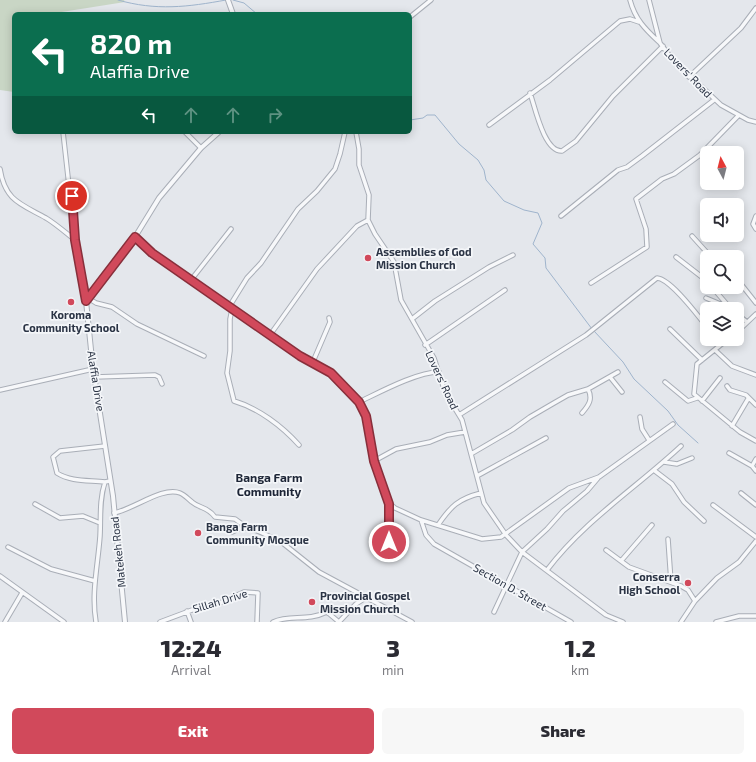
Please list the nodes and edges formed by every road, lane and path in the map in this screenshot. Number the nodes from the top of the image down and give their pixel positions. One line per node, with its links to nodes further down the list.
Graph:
1 (431, 0): 7 (street)
2 (630, 0): 8 (street)
3 (649, 0): 9 (street, Lovers' Road)
4 (229, 2): 6 (street)
5 (756, 8): 10 (street)
6 (232, 12)
7 (412, 16)
8 (639, 22): 9 (street); 11 (street)
9 (662, 45): 10 (street, Lovers' Road); 11 (street)
10 (689, 77): 12 (street, Lovers' Road)
11 (530, 93): 15 (street)
12 (714, 100): 13 (street, Lovers' Road); 23 (street)
13 (738, 116): 14 (street, Lovers' Road); 36 (street)
14 (756, 122)
15 (489, 125)
16 (63, 134): 30 (street)
17 (188, 134): 21 (street)
18 (217, 134): 21 (street)
19 (345, 134): 45 (street)
20 (356, 134): 25 (street)
21 (202, 148): 29 (street)
22 (0, 170): 30 (street)
23 (561, 216)
24 (756, 216): 27 (street)
25 (368, 220): 48 (street, Lovers' Road); 54 (street)
26 (231, 229): 35 (street)
27 (756, 229)
28 (692, 236): 31 (street)
29 (135, 237): 35 (street); 41 (street)
30 (75, 240): 41 (street)
31 (705, 250)
32 (513, 255): 48 (street)
33 (676, 257): 34 (street)
34 (700, 276)
35 (191, 280): 45 (street)
36 (591, 283)
37 (744, 288): 44 (street)
38 (505, 290): 55 (street)
39 (718, 294): 43 (street)
40 (706, 298): 42 (street)
41 (87, 299): 58 (street); 61 (street, Alaffia Drive)
42 (715, 302)
43 (725, 302)
44 (756, 303)
45 (231, 308): 54 (street); 88 (street)
46 (756, 314): 51 (street)
47 (329, 318): 60 (street)
48 (412, 319): 55 (street, Lovers' Road)
49 (700, 319): 80 (street)
50 (744, 320): 51 (street)
51 (747, 322): 52 (street)
52 (744, 325)
53 (670, 329): 59 (street)
54 (270, 335): 60 (street)
55 (425, 345): 62 (street, Lovers' Road)
56 (720, 346): 57 (street)
57 (715, 350): 59 (street); 64 (street)
58 (204, 356)
59 (702, 360): 74 (street)
60 (312, 364): 77 (street)
61 (94, 369): 65 (street, Alaffia Drive); 72 (street)
62 (439, 372): 77 (street); 80 (street, Lovers' Road)
63 (618, 372): 66 (street)
64 (756, 375)
65 (95, 377): 69 (street); 89 (street, Alaffia Drive)
66 (610, 377): 71 (street); 73 (street)
67 (720, 378): 76 (street)
68 (665, 382): 74 (street)
69 (162, 384)
70 (727, 386): 75 (street)
71 (588, 389): 79 (street); 92 (street)
72 (0, 390)
73 (622, 392)
74 (697, 398): 76 (street)
75 (748, 399): 78 (street); 83 (street)
76 (702, 401): 83 (street)
77 (359, 402): 95 (street)
78 (756, 405)
79 (582, 413)
80 (459, 415): 84 (street, Lovers' Road)
81 (640, 417): 86 (street)
82 (673, 424): 86 (street)
83 (732, 426): 87 (street)
84 (464, 432): 92 (street, Lovers' Road); 95 (street)
85 (546, 438): 100 (street)
86 (649, 440): 101 (street)
87 (756, 441)
88 (299, 445)
89 (105, 446): 102 (street, Alaffia Drive); 103 (street)
90 (681, 446): 96 (street)
91 (729, 453): 97 (street)
92 (471, 454): 100 (street, Lovers' Road)
93 (692, 458): 96 (street)
94 (756, 459): 97 (street)
95 (374, 461): 107 (street)
96 (664, 462): 98 (street)
97 (752, 466): 99 (street)
98 (655, 471): 112 (street); 127 (street)
99 (756, 471)
100 (477, 476): 104 (street, Lovers' Road)
101 (599, 477): 118 (street); 124 (street)
102 (110, 481): 103 (street); 110 (street, Matekeh Road)
103 (105, 482): 113 (street)
104 (482, 493): 114 (street); 118 (street, Lovers' Road)
105 (741, 493): 109 (street)
106 (35, 504): 113 (street)
107 (389, 504): 111 (street); 125 (street)
108 (713, 505): 119 (street)
109 (756, 505)
110 (114, 513): 116 (street); 141 (street, Matekeh Road)
111 (421, 520): 114 (street); 131 (street, Section D. Street)
112 (704, 521)
113 (100, 523): 129 (street)
114 (438, 525): 118 (street)
115 (652, 525): 126 (street)
116 (246, 527): 117 (street); 133 (street)
117 (232, 532)
118 (506, 535): 124 (street, Lovers' Road)
119 (756, 537)
120 (668, 539): 130 (street)
121 (756, 541): 134 (street)
122 (8, 547): 129 (street)
123 (606, 550): 126 (street)
124 (522, 552): 127 (street, Lovers' Road); 131 (street)
125 (389, 553)
126 (620, 561): 130 (street)
127 (546, 570): 149 (street, Lovers' Road)
128 (0, 576): 132 (street)
129 (95, 581): 140 (street)
130 (671, 582): 134 (street)
131 (506, 585): 136 (street); 148 (street, Section D. Street)
132 (22, 593): 138 (street); 139 (street)
133 (366, 597): 146 (street); 147 (street)
134 (695, 601): 150 (street)
135 (186, 611): 142 (street, Sillah Drive); 143 (street); 144 (street, Sillah Drive)
136 (494, 612)
137 (756, 616): 151 (street)
138 (5, 622)
139 (64, 622)
140 (96, 622)
141 (125, 622)
142 (160, 622)
143 (191, 622)
144 (257, 622)
145 (273, 622): 146 (street)
146 (339, 622)
147 (412, 622)
148 (571, 622)
149 (623, 622)
150 (681, 622)
151 (716, 622)

